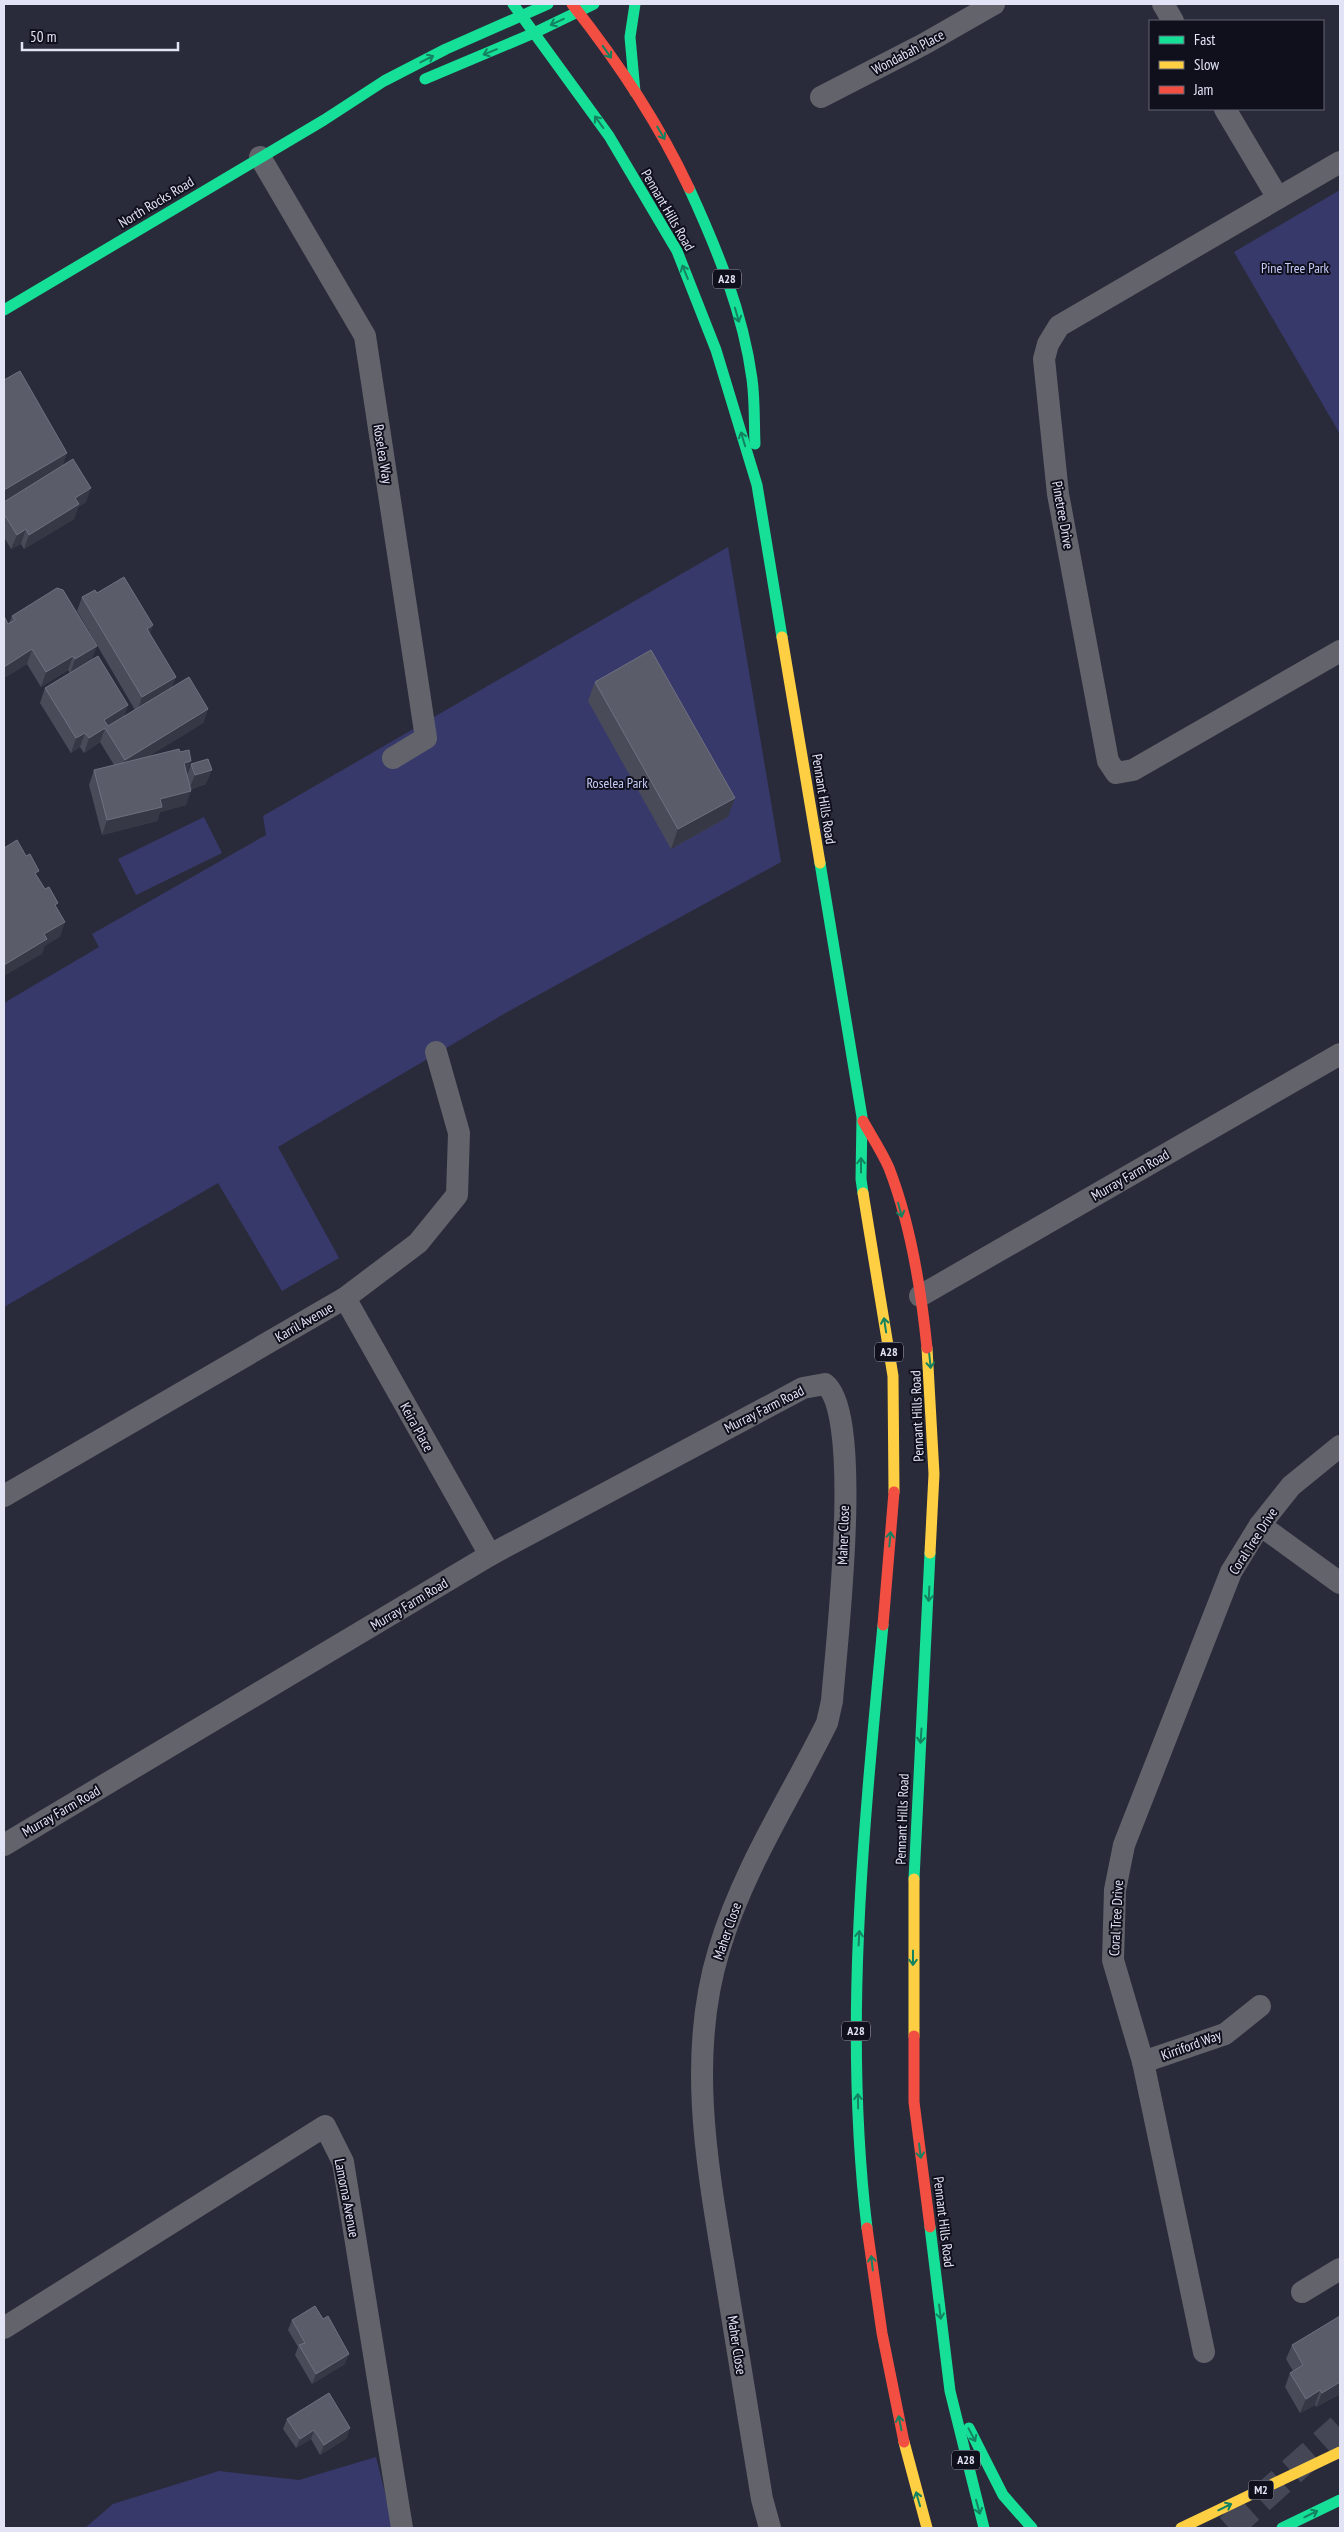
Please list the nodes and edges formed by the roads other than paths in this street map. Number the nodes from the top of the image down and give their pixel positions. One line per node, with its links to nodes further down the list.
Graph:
1 (513, 4): 8 (main road, Pennant Hills Road / A28)
2 (548, 4): 8 (main road, North Rocks Road)
3 (594, 4): 7 (main road)
4 (635, 4): 12 (main road)
5 (994, 4): 13 (street, Wondabah Place)
6 (1163, 4): 9 (street)
7 (576, 8): 10 (main road, one-way to 10); 12 (main road, Pennant Hills Road / A28, one-way to 12)
8 (522, 15): 10 (main road, Pennant Hills Road / A28); 16 (main road, North Rocks Road, one-way to 8)
9 (1172, 20)
10 (534, 33): 11 (main road, one-way to 11); 21 (main road, Pennant Hills Road / A28, one-way to 10)
11 (412, 85)
12 (635, 92): 21 (main road, Pennant Hills Road / A28, one-way to 21)
13 (821, 97)
14 (378, 100): 16 (main road, North Rocks Road)
15 (1226, 110): 19 (street)
16 (324, 120): 17 (main road, North Rocks Road)
17 (260, 157): 20 (main road, North Rocks Road); 23 (street, Roselea Way)
18 (1340, 162): 19 (street, Pinetree Drive)
19 (1278, 198): 22 (street, Pinetree Drive)
20 (4, 310)
21 (757, 485): 26 (main road, Pennant Hills Road / A28)
22 (1340, 651)
23 (393, 758)
24 (436, 1052): 27 (street, Karril Avenue)
25 (1340, 1054): 28 (street, Murray Farm Road)
26 (862, 1117): 28 (main road, Pennant Hills Road / A28, one-way to 28); 30 (main road, Pennant Hills Road / A28, one-way to 26)
27 (345, 1298): 33 (street, Karril Avenue); 35 (street, Keira Place)
28 (915, 1300): 44 (main road, Pennant Hills Road / A28, one-way to 44)
29 (901, 1350): 30 (main road)
30 (893, 1376): 49 (main road, Pennant Hills Road / A28, one-way to 30)
31 (825, 1384): 35 (street, Murray Farm Road); 48 (street, Maher Close)
32 (1340, 1446): 34 (street, Coral Tree Drive)
33 (4, 1496)
34 (1260, 1525): 36 (street); 39 (street, Coral Tree Drive)
35 (490, 1555): 37 (street, Murray Farm Road)
36 (1340, 1583)
37 (4, 1845)
38 (1260, 2006): 39 (street, Kirriford Way)
39 (1143, 2062): 43 (street, Coral Tree Drive)
40 (1340, 2269): 41 (street)
41 (1302, 2292)
42 (4, 2328): 47 (street, Lamorna Avenue)
43 (1204, 2352)
44 (950, 2392): 50 (main road, Pennant Hills Road / A28, one-way to 50); 51 (main road, one-way to 51)
45 (1340, 2452): 52 (main road, M2, one-way to 45)
46 (1340, 2500): 53 (main road, one-way to 46)
47 (402, 2528)
48 (770, 2528)
49 (927, 2528)
50 (984, 2528)
51 (1032, 2528)
52 (1181, 2528)
53 (1282, 2528)

